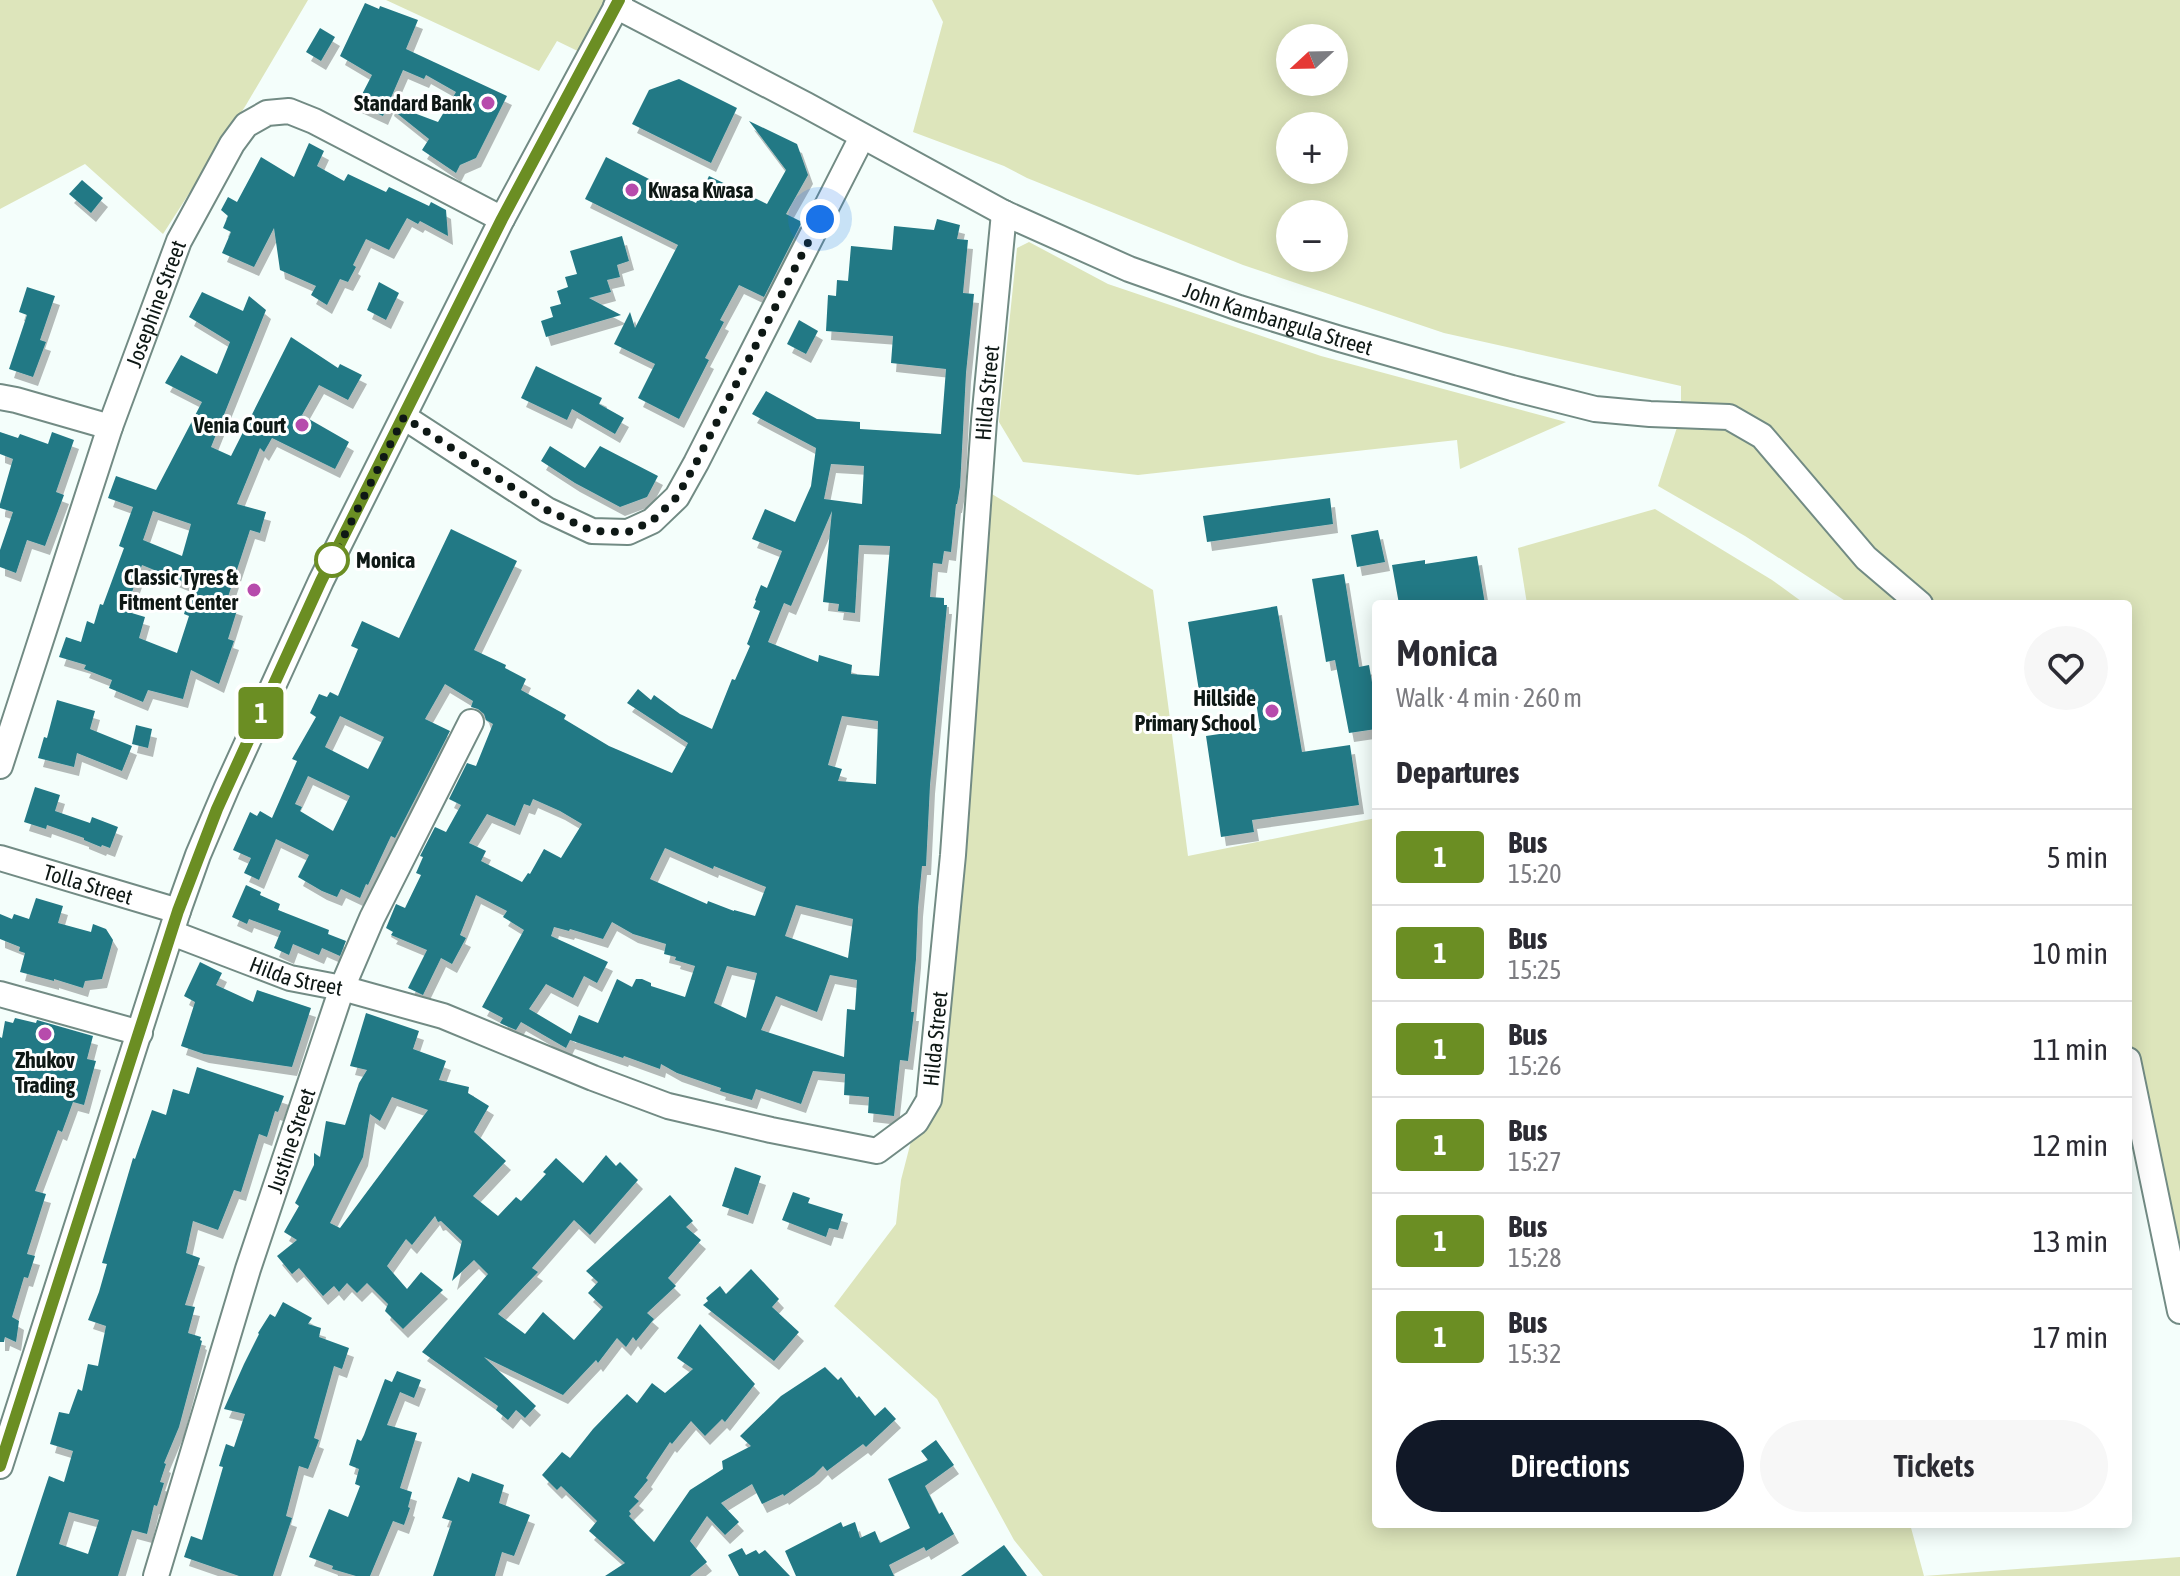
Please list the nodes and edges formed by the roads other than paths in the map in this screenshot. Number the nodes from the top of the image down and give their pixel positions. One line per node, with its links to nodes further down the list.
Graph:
1 (618, 3): 2 (street, John Kambangula Street); 4 (street)
2 (862, 137): 3 (street, John Kambangula Street); 6 (street)
3 (1004, 213): 8 (street, John Kambangula Street); 13 (street, Hilda Street)
4 (502, 219): 6 (street); 7 (street, Josephine Street)
5 (0, 397): 7 (street)
6 (404, 417): 12 (street)
7 (110, 427): 10 (street, Josephine Street)
8 (1915, 600)
9 (471, 722): 13 (street, Justine Street)
10 (0, 766)
11 (0, 858): 12 (street, Tolla Street)
12 (175, 922): 13 (street, Hilda Street); 15 (street)
13 (342, 988): 19 (street, Justine Street)
14 (0, 994): 15 (street)
15 (140, 1033): 18 (street)
16 (2132, 1079): 17 (street)
17 (2180, 1311)
18 (0, 1466)
19 (156, 1576)

